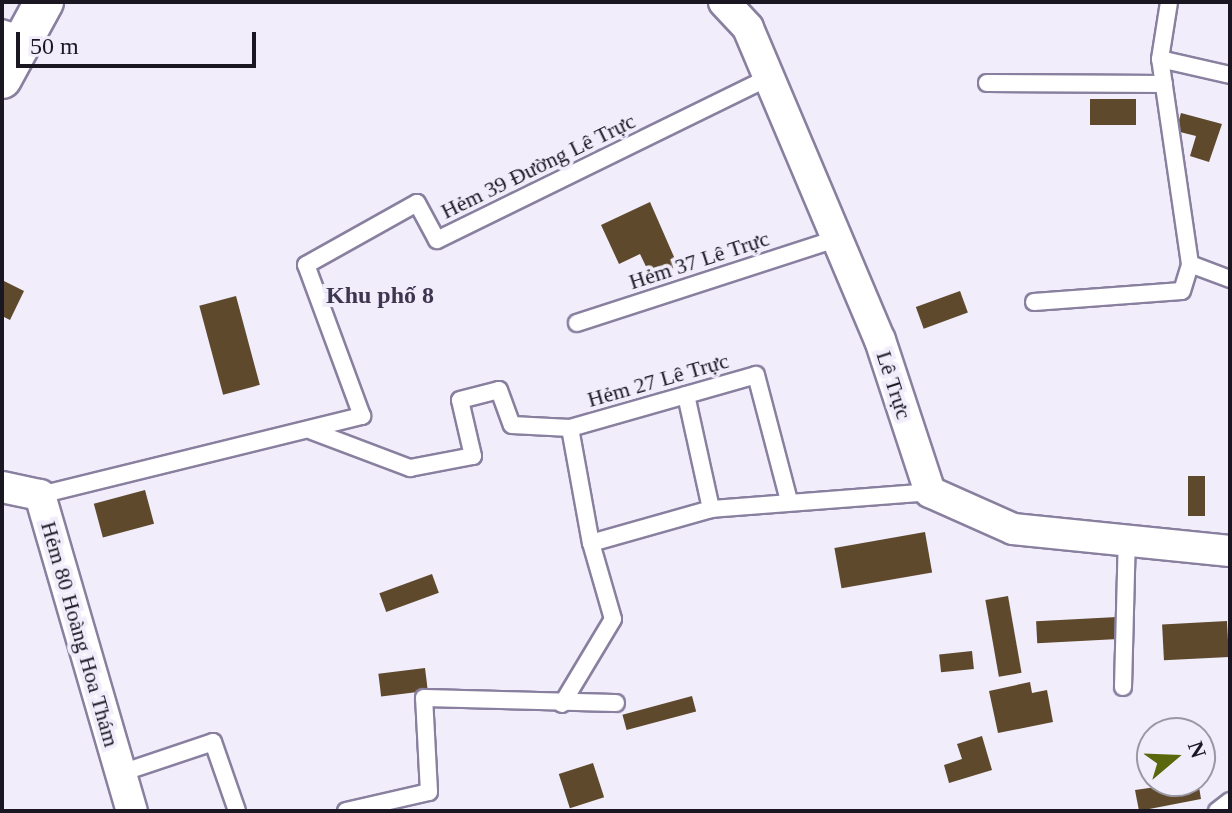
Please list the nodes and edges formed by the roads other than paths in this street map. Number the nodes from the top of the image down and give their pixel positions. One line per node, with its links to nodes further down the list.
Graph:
1 (44, 2): 4 (street)
2 (724, 2): 7 (street, Lê Trực)
3 (1169, 2): 5 (lane)
4 (14, 32): 8 (street)
5 (1160, 59): 6 (lane); 10 (lane)
6 (1230, 75)
7 (768, 78): 11 (street, Lê Trực); 18 (lane, Hẻm 39 Đường Lê Trực)
8 (2, 79)
9 (987, 83): 10 (lane)
10 (1164, 84): 12 (lane)
11 (835, 239): 15 (lane, Hẻm 37 Lê Trực); 20 (street, Lê Trực)
12 (1190, 264): 13 (lane); 14 (lane)
13 (1230, 279)
14 (1034, 302)
15 (577, 323)
16 (686, 395): 17 (lane, Hẻm 27 Lê Trực); 22 (lane, Hẻm 27 Lê Trực); 23 (lane)
17 (570, 428): 18 (lane); 25 (lane, Hẻm 27 Lê Trực)
18 (312, 431): 21 (lane)
19 (2, 487): 21 (street, Hẻm 80 Hoàng Hoa Thám)
20 (930, 492): 22 (lane); 24 (street)
21 (40, 495): 30 (street, Hẻm 80 Hoàng Hoa Thám)
22 (789, 501): 23 (lane)
23 (711, 509): 25 (lane)
24 (1127, 538): 26 (street); 27 (lane)
25 (591, 543): 29 (lane, Hẻm 27 Lê Trực)
26 (1230, 551)
27 (1123, 687)
28 (616, 703): 29 (lane)
29 (562, 704): 34 (lane)
30 (121, 773): 32 (street, Hẻm 80 Hoàng Hoa Thám); 33 (lane)
31 (1230, 801): 35 (lane)
32 (132, 811)
33 (237, 811)
34 (346, 811)
35 (1217, 811)

